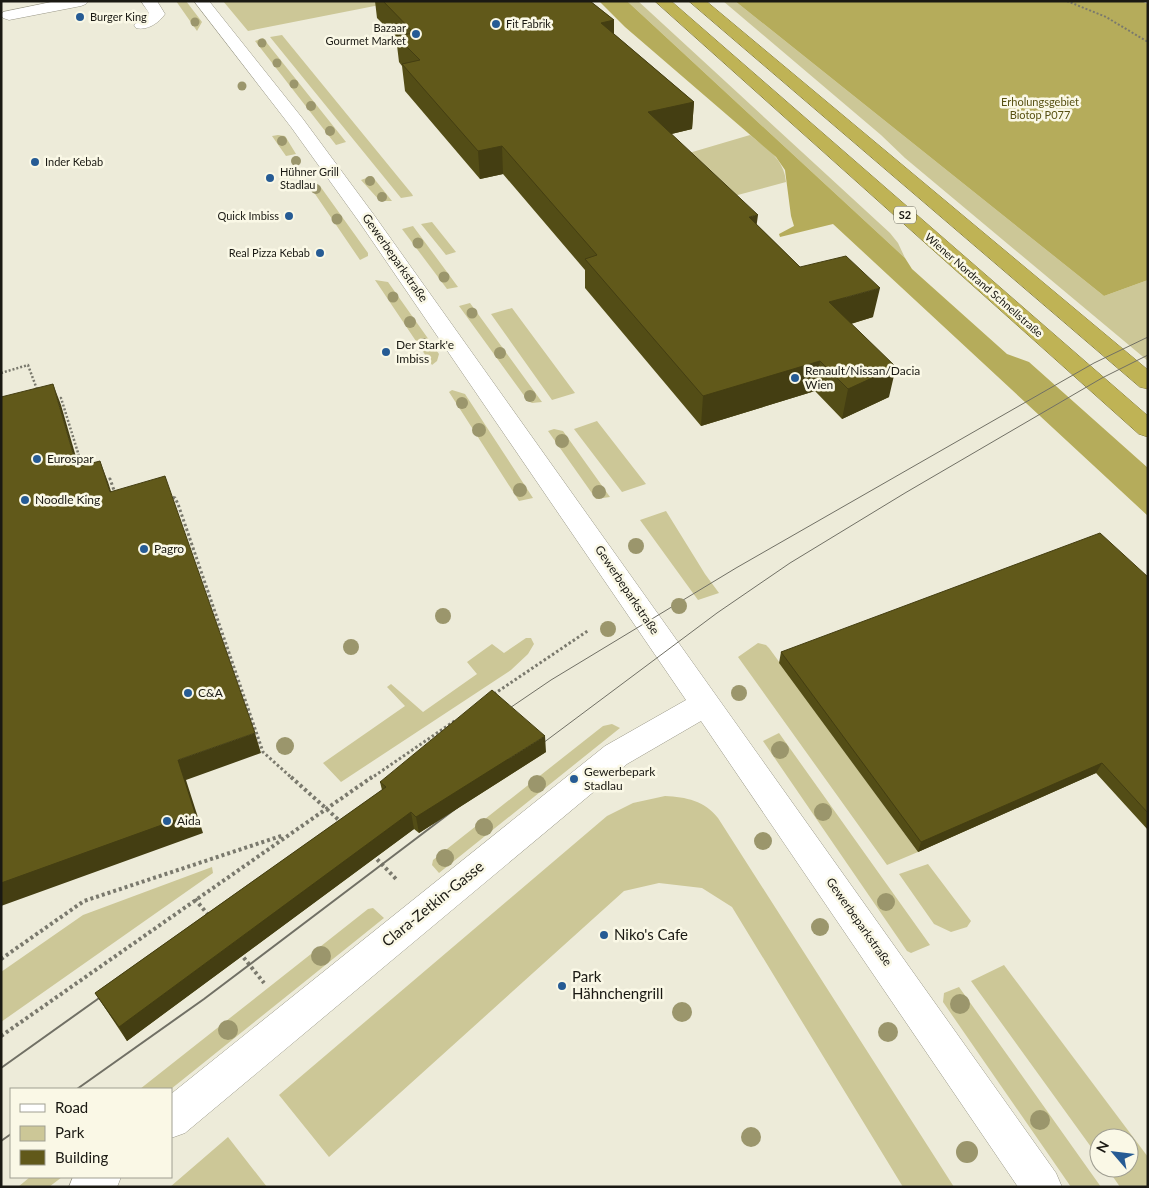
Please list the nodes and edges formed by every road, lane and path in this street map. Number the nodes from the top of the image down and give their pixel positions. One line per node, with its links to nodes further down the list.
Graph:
1 (81, 1): 7 (street)
2 (149, 1): 8 (street)
3 (201, 1): 21 (street, Gewerbeparkstraße)
4 (662, 1): 14 (highway, Wiener Nordrand Schnellstraße / S2)
5 (696, 1): 11 (highway, S2)
6 (1067, 1): 9 (path)
7 (9, 15)
8 (142, 26)
9 (1148, 42)
10 (1, 373): 12 (path)
11 (1148, 382)
12 (39, 395)
13 (51, 401): 15 (path)
14 (1148, 430)
15 (85, 476)
16 (102, 481): 17 (path)
17 (116, 494)
18 (160, 498): 23 (path)
19 (589, 630): 20 (path)
20 (491, 697)
21 (705, 704): 34 (street, Clara-Zetkin-Gasse); 37 (street, Gewerbeparkstraße)
22 (458, 719): 23 (path)
23 (327, 808): 24 (path); 25 (path)
24 (348, 829)
25 (290, 833): 28 (path); 31 (path)
26 (368, 849): 27 (path)
27 (397, 880)
28 (195, 900): 29 (path); 33 (path)
29 (212, 920)
30 (236, 948): 32 (path)
31 (1, 959)
32 (264, 983)
33 (1, 1036)
34 (172, 1118)
35 (100, 1178): 36 (street)
36 (89, 1187)
37 (1042, 1187)

